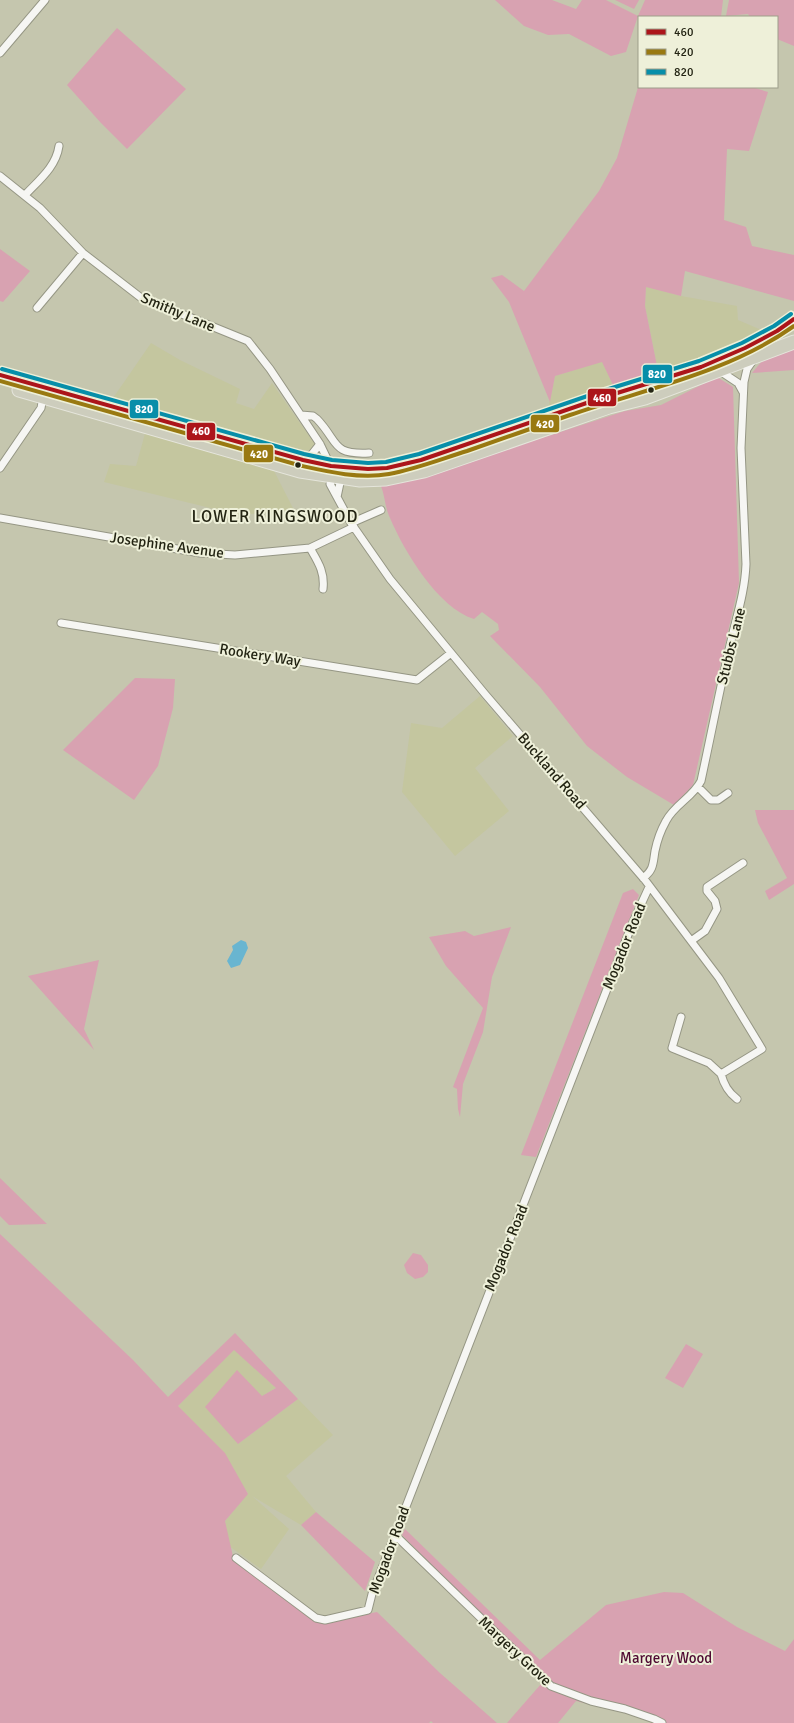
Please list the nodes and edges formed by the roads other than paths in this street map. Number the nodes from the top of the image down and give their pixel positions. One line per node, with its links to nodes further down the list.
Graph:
1 (45, 0): 2 (street)
2 (0, 53)
3 (59, 146): 5 (street)
4 (0, 176): 5 (street, Smithy Lane)
5 (25, 195): 6 (street, Smithy Lane)
6 (83, 253): 7 (street); 16 (street, Smithy Lane)
7 (37, 308)
8 (794, 319): 21 (highway)
9 (794, 342): 10 (highway)
10 (754, 359): 11 (highway); 14 (street, Stubbs Lane)
11 (720, 370): 14 (street); 21 (highway)
12 (0, 375): 19 (highway)
13 (0, 384): 15 (highway)
14 (743, 392): 29 (street, Stubbs Lane)
15 (43, 397): 20 (street); 21 (highway)
16 (301, 415): 17 (street, Smithy Lane); 18 (street)
17 (320, 444): 19 (street); 21 (street, Smithy Lane)
18 (369, 453)
19 (303, 460): 21 (highway)
20 (0, 468)
21 (332, 471): 24 (street, Buckland Road)
22 (381, 510): 24 (street, Josephine Avenue)
23 (0, 518): 25 (street, Josephine Avenue)
24 (352, 525): 25 (street, Josephine Avenue); 28 (street, Buckland Road)
25 (310, 548): 26 (street)
26 (323, 589)
27 (61, 623): 28 (street, Rookery Way)
28 (451, 653): 32 (street, Buckland Road)
29 (698, 787): 30 (street); 32 (street)
30 (728, 793)
31 (742, 863): 34 (street)
32 (643, 878): 33 (street, Buckland Road)
33 (649, 887): 34 (street, Buckland Road); 38 (street, Mogador Road)
34 (691, 941): 36 (street, Buckland Road)
35 (681, 1016): 36 (street)
36 (720, 1074): 37 (street)
37 (737, 1099)
38 (395, 1535): 39 (street, Mogador Road); 40 (street, Margery Grove)
39 (236, 1558)
40 (662, 1723)

